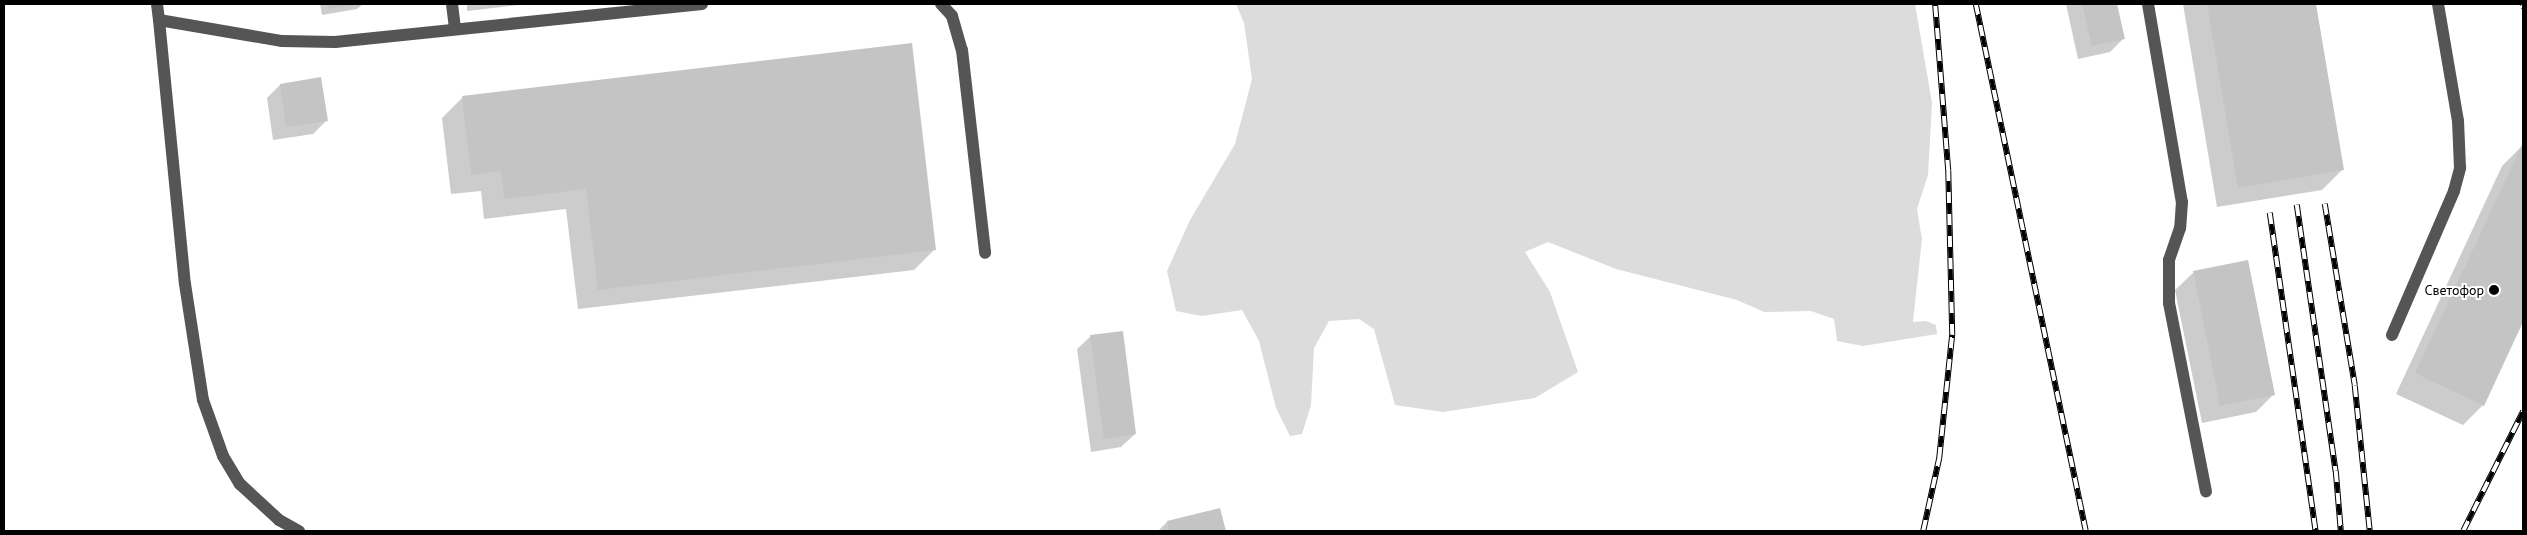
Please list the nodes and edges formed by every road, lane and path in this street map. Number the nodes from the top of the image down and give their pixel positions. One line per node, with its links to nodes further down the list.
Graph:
1 (157, 4): 9 (lane)
2 (452, 4): 10 (lane)
3 (702, 4): 10 (lane)
4 (941, 4): 11 (lane)
5 (2148, 4): 13 (lane)
6 (2438, 4): 12 (lane)
7 (2521, 4): 8 (path)
8 (2523, 9)
9 (159, 20): 10 (lane); 14 (lane)
10 (455, 29)
11 (985, 253)
12 (2392, 335)
13 (2206, 491)
14 (299, 531)

